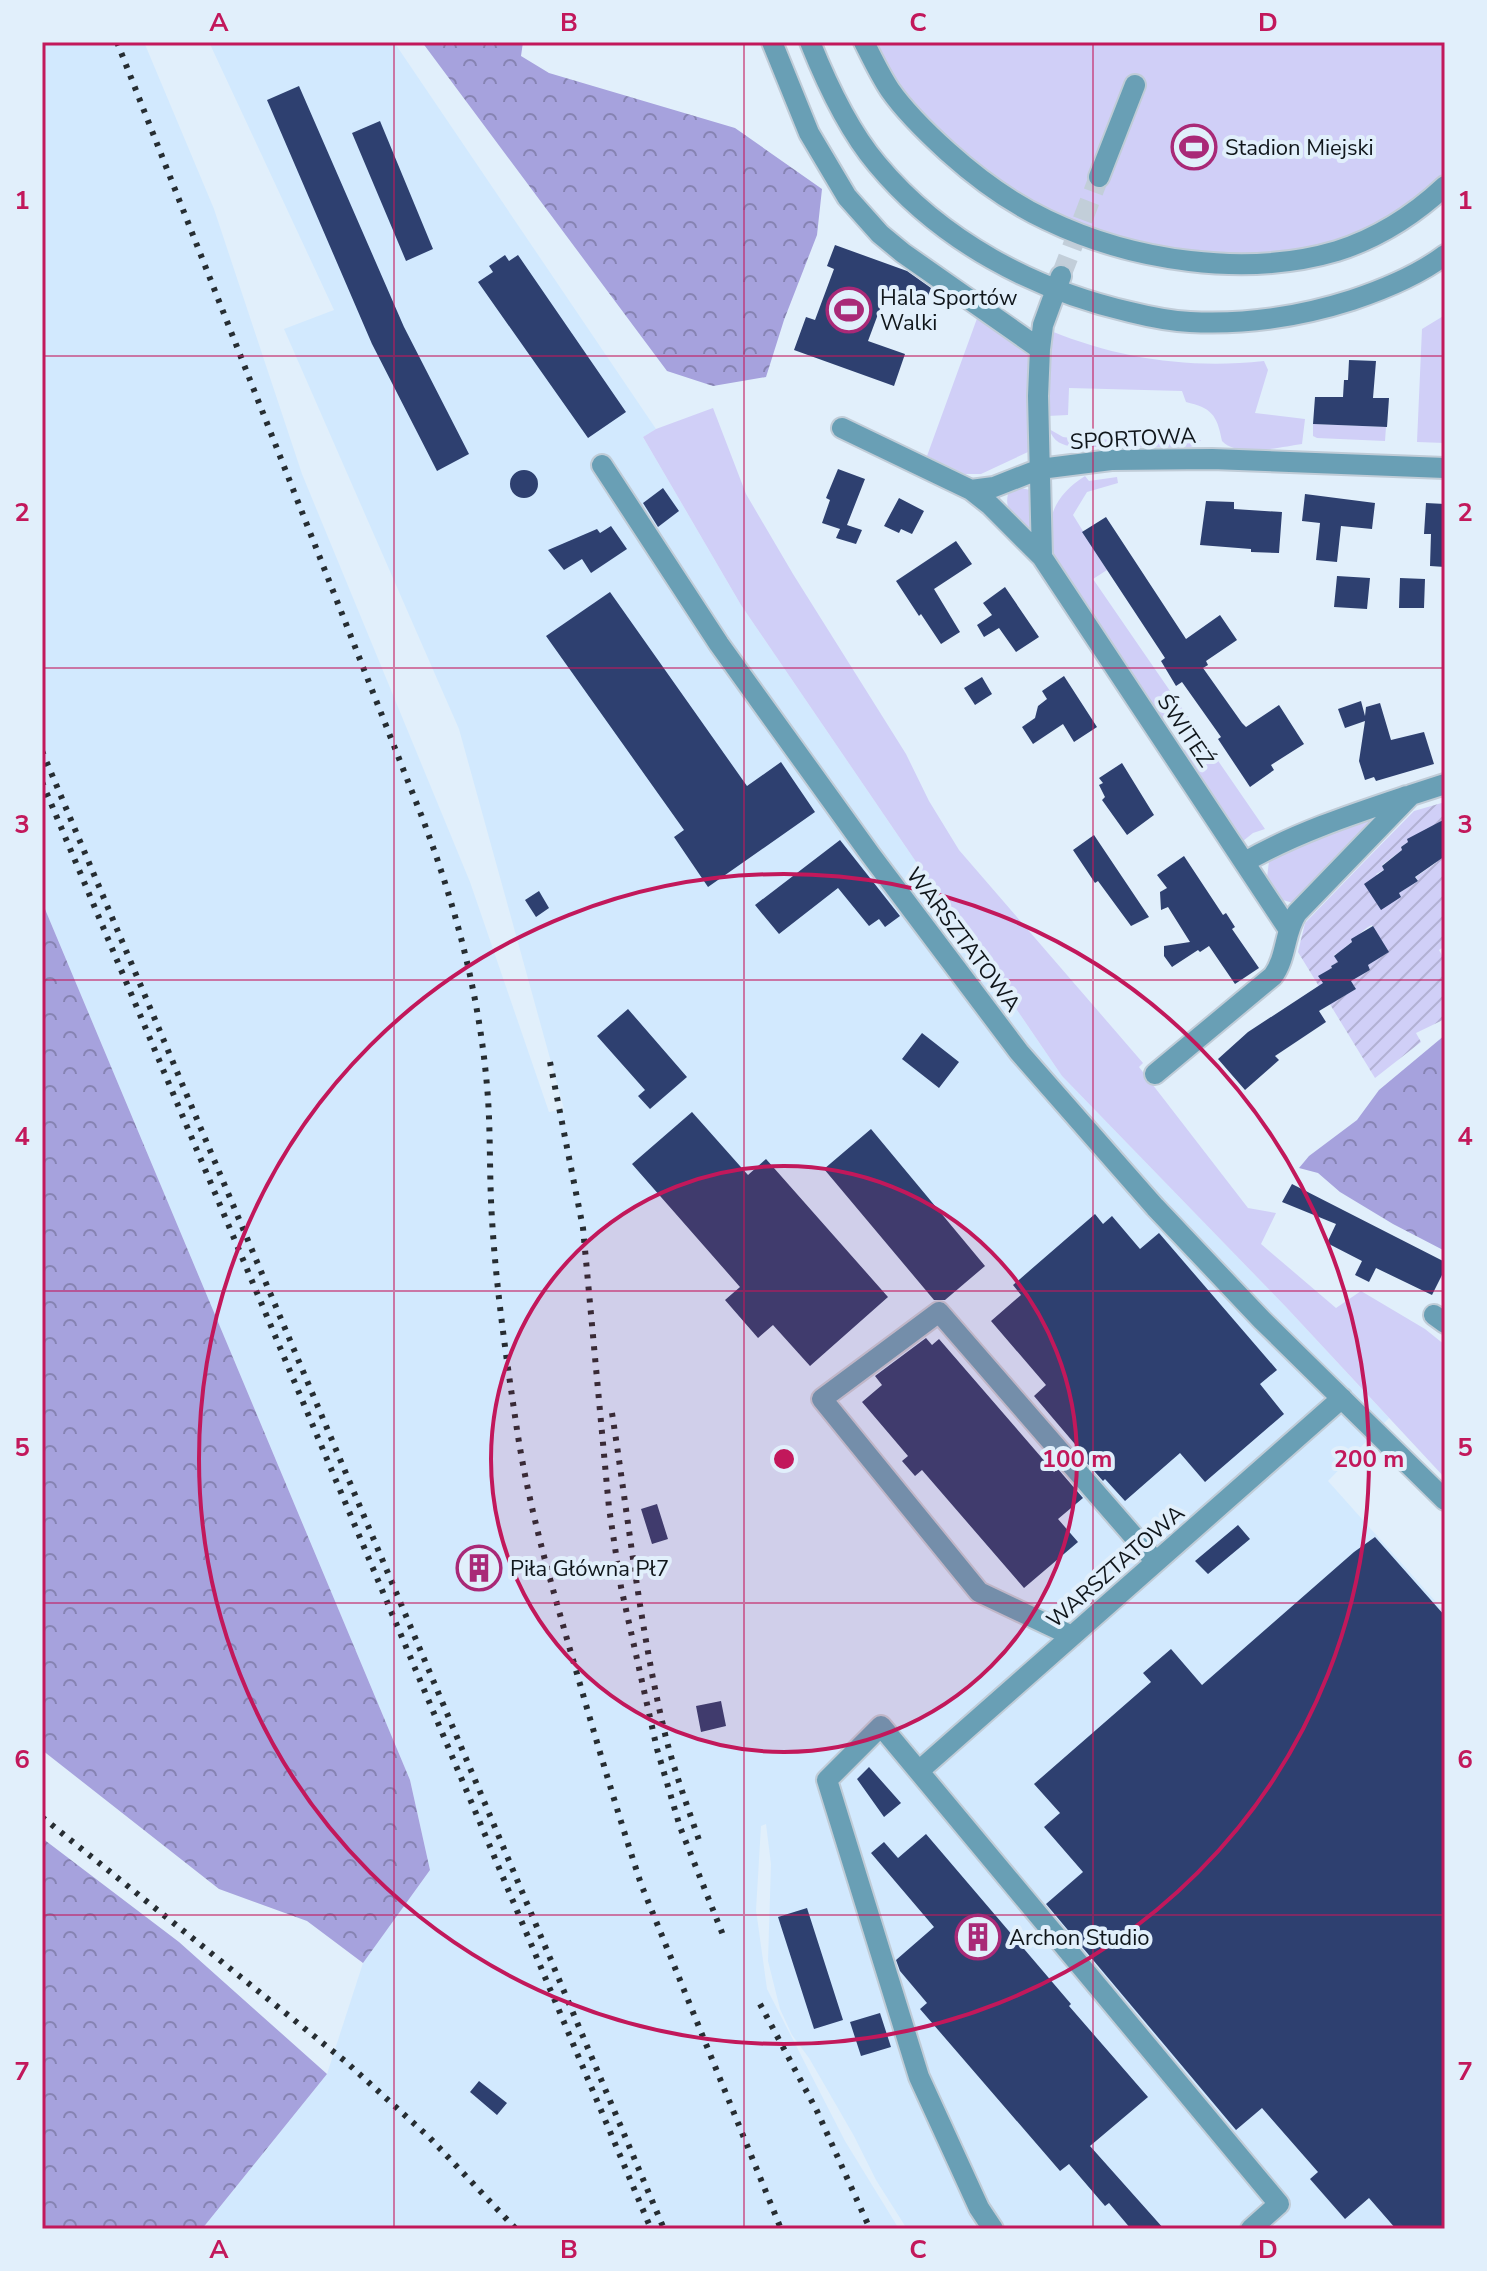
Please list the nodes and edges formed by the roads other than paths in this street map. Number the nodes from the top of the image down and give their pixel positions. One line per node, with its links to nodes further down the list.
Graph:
1 (772, 42): 9 (street)
2 (810, 42): 8 (street)
3 (864, 42): 6 (street)
4 (1135, 85): 5 (street)
5 (1099, 177)
6 (1445, 186)
7 (1445, 255): 8 (street)
8 (1059, 283): 9 (street)
9 (1040, 349): 13 (street)
10 (842, 428): 14 (street)
11 (602, 465): 21 (street, WARSZTATOWA)
12 (1445, 468): 13 (street, SPORTOWA)
13 (1040, 469): 14 (street, SPORTOWA); 15 (street)
14 (971, 490): 15 (street, ŚWITEŹ)
15 (1042, 557): 18 (street, ŚWITEŹ)
16 (1445, 784): 17 (street)
17 (1411, 795): 18 (street); 19 (street)
18 (1245, 862): 19 (street, ŚWITEŹ)
19 (1289, 930): 20 (street)
20 (1155, 1074)
21 (1342, 1398): 22 (street, WARSZTATOWA); 23 (street, WARSZTATOWA)
22 (1445, 1500)
23 (1156, 1562): 24 (street, WARSZTATOWA); 24 (street)
24 (1072, 1636): 25 (street, WARSZTATOWA)
25 (920, 1770): 26 (street); 27 (street)
26 (993, 2229)
27 (1251, 2229)

